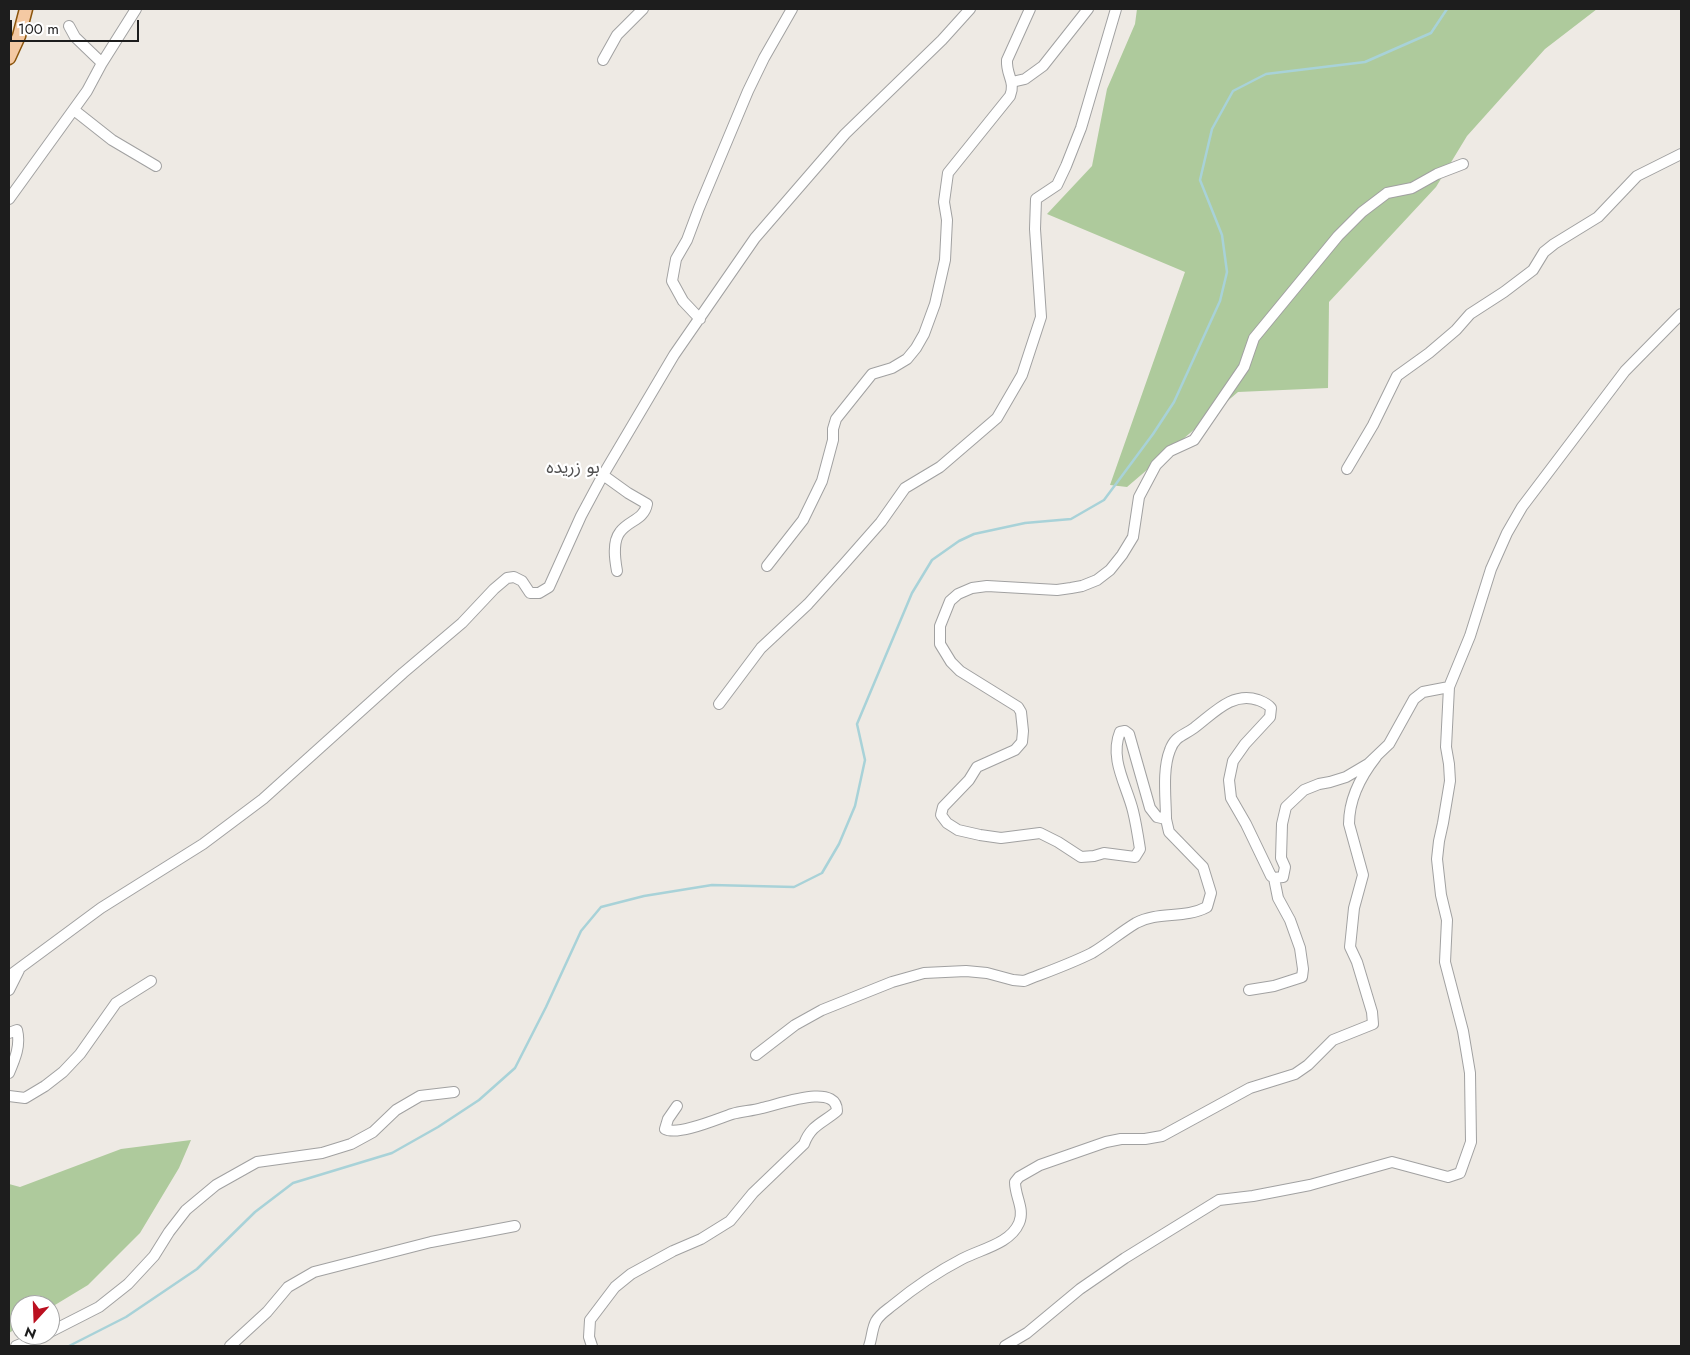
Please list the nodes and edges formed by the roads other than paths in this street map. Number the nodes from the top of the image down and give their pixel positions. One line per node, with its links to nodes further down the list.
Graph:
1 (26, 9): 10 (main road)
2 (136, 9): 12 (street)
3 (643, 9): 11 (street)
4 (792, 9): 20 (street)
5 (970, 9): 20 (street)
6 (1030, 9): 13 (street)
7 (1088, 9): 13 (street)
8 (1116, 9): 26 (street)
9 (69, 26): 12 (street)
10 (9, 58)
11 (603, 60)
12 (102, 64): 14 (street)
13 (1012, 82): 23 (street)
14 (74, 110): 17 (street); 18 (street)
15 (1681, 154): 21 (street)
16 (1463, 164): 28 (street)
17 (156, 166)
18 (9, 199)
19 (1681, 314): 25 (street)
20 (700, 318): 22 (street)
21 (1346, 469)
22 (604, 475): 24 (street); 30 (street)
23 (767, 566)
24 (616, 571)
25 (1449, 687): 27 (street); 46 (street)
26 (719, 704)
27 (1376, 757): 29 (street); 45 (street)
28 (1166, 819): 29 (street); 36 (street)
29 (1274, 878): 34 (street)
30 (19, 969): 31 (street); 33 (street)
31 (9, 976)
32 (151, 981): 39 (street)
33 (9, 990)
34 (1249, 990)
35 (9, 1033): 37 (street)
36 (756, 1055)
37 (9, 1074)
38 (454, 1092): 42 (street)
39 (9, 1096)
40 (677, 1106): 44 (street)
41 (515, 1226): 43 (street)
42 (60, 1327)
43 (230, 1346)
44 (592, 1346)
45 (869, 1346)
46 (1005, 1346)

